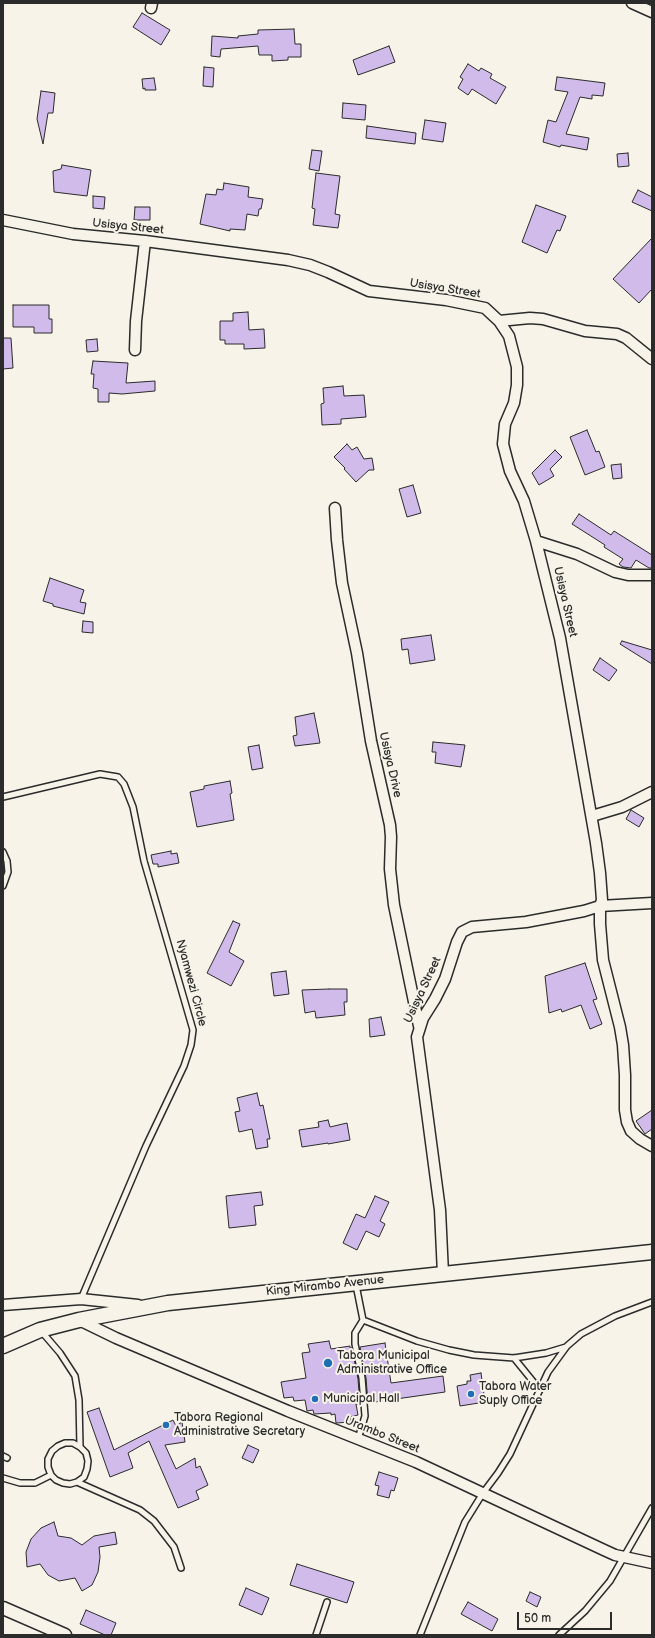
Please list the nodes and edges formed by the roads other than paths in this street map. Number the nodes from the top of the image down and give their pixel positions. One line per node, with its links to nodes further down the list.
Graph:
1 (632, 3): 2 (street)
2 (652, 12)
3 (3, 220): 4 (street, Usisya Street)
4 (145, 241): 5 (street, Usisya Street); 6 (street)
5 (499, 321): 7 (street); 9 (street, Usisya Street)
6 (135, 350)
7 (652, 359)
8 (336, 508): 18 (street, Usisya Drive)
9 (536, 541): 10 (street); 13 (street, Usisya Street)
10 (652, 575)
11 (652, 792): 13 (street)
12 (3, 798): 23 (lane, Nyamwezi Circle)
13 (592, 816): 17 (street, Usisya Street)
14 (3, 852): 15 (lane)
15 (3, 886)
16 (652, 903): 17 (street, Usisya Street)
17 (600, 906): 18 (street, Usisya Street); 19 (street)
18 (420, 1026): 21 (street, Usisya Street)
19 (652, 1146)
20 (652, 1252): 21 (main road, King Mirambo Avenue)
21 (443, 1274): 22 (main road, King Mirambo Avenue)
22 (356, 1284): 26 (main road, King Mirambo Avenue); 28 (lane)
23 (81, 1299): 25 (street); 26 (street)
24 (652, 1302): 31 (lane)
25 (3, 1305)
26 (148, 1307): 27 (main road, King Mirambo Avenue)
27 (79, 1320): 29 (main road, King Mirambo Avenue); 34 (street, Urambo Street)
28 (363, 1320): 32 (lane); 34 (lane)
29 (40, 1330): 30 (main road, King Mirambo Avenue); 35 (lane)
30 (3, 1346)
31 (567, 1346): 32 (lane); 33 (lane)
32 (514, 1358): 33 (lane)
33 (540, 1390): 39 (lane)
34 (358, 1440): 39 (street, Urambo Street)
35 (80, 1447): 36 (lane); 38 (lane)
36 (51, 1474): 37 (lane); 38 (lane)
37 (3, 1478)
38 (77, 1482): 43 (lane)
39 (483, 1493): 41 (street, Urambo Street); 48 (lane)
40 (652, 1508): 41 (lane)
41 (625, 1557): 42 (street, Urambo Street); 49 (lane)
42 (652, 1564)
43 (181, 1568)
44 (327, 1602): 47 (lane)
45 (3, 1608): 46 (street)
46 (65, 1635)
47 (316, 1635)
48 (420, 1635)
49 (559, 1635)

